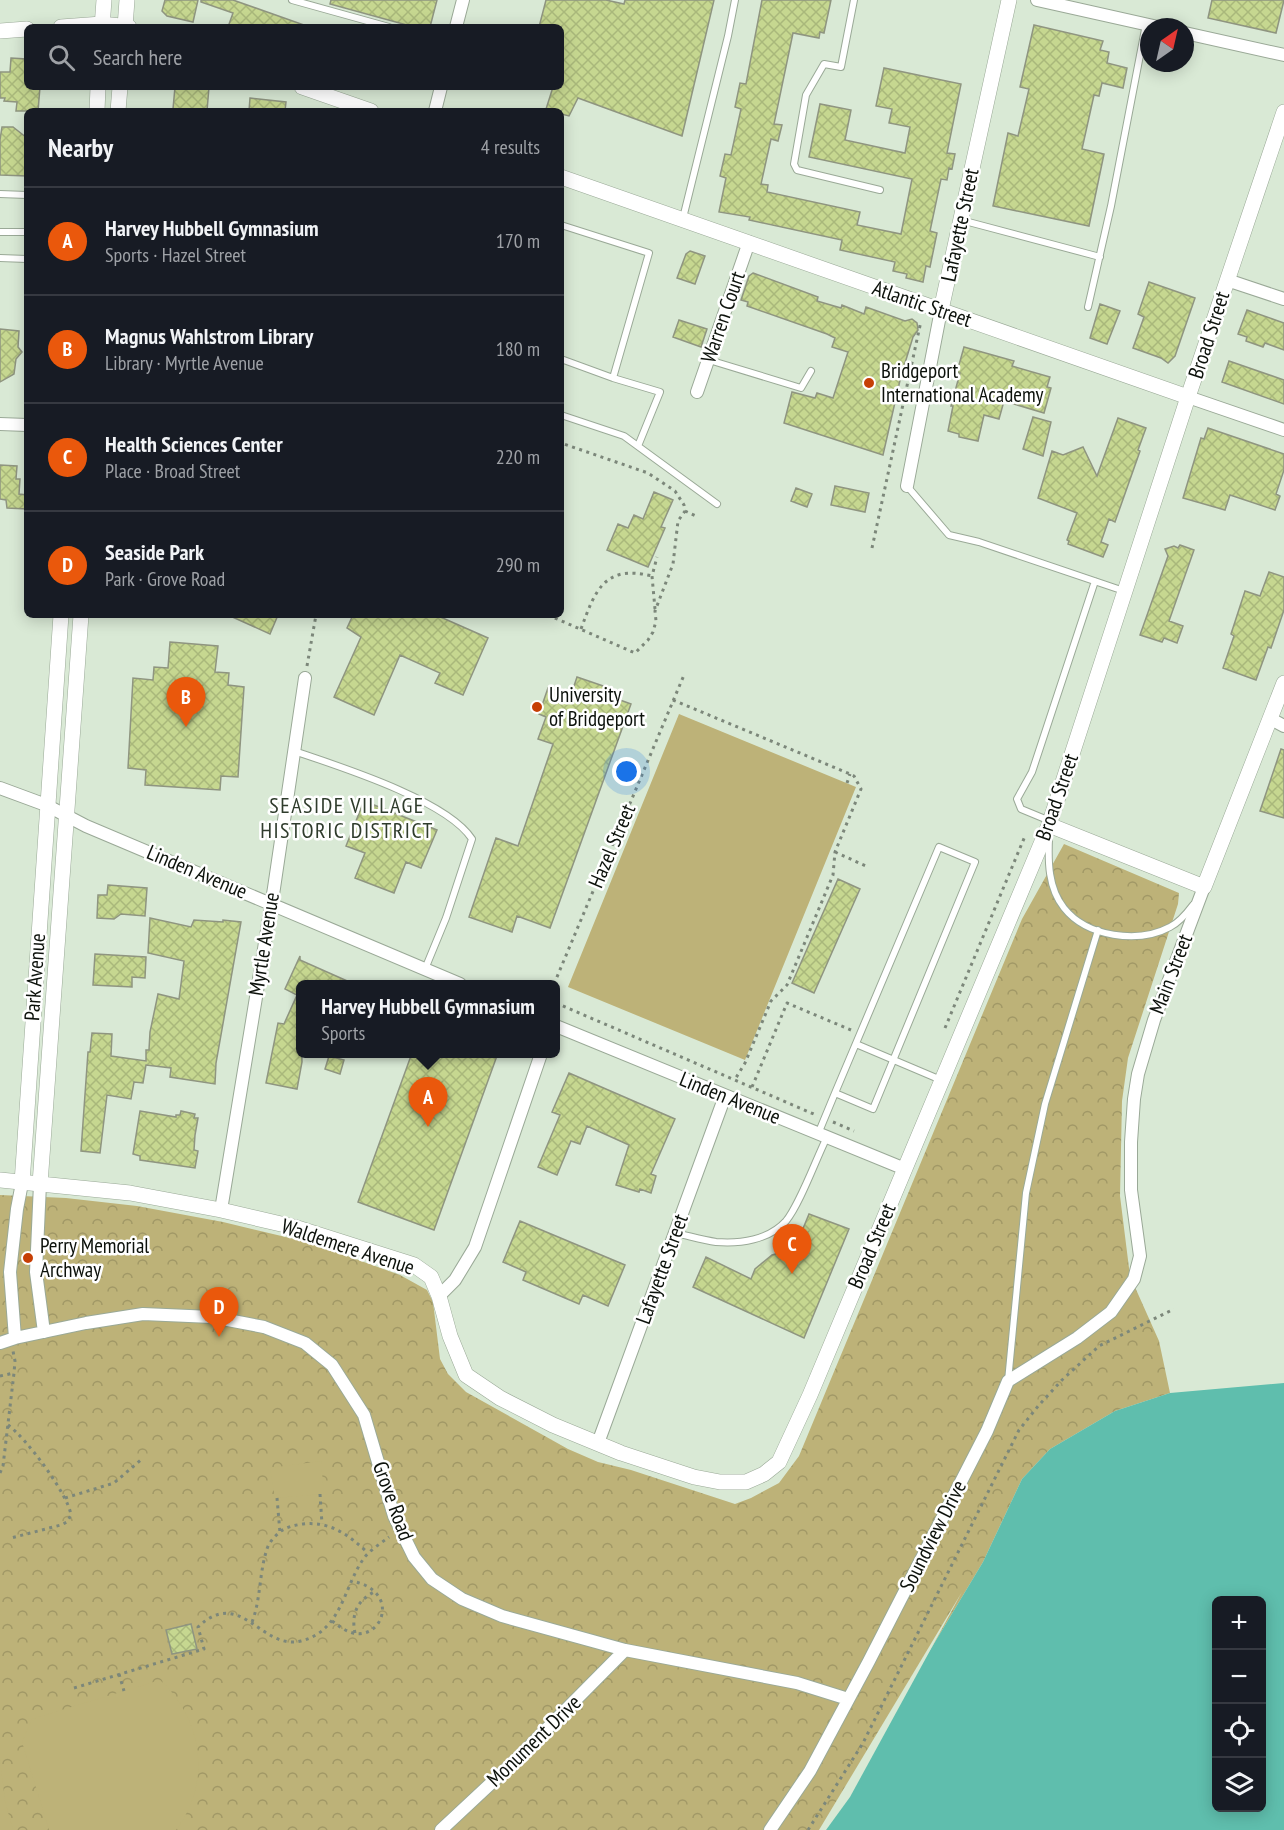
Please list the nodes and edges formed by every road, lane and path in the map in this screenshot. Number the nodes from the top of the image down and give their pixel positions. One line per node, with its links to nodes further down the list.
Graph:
1 (104, 0): 12 (street)
2 (127, 0): 13 (street)
3 (292, 0): 10 (lane)
4 (320, 0): 10 (lane)
5 (463, 0): 15 (street)
6 (735, 0): 34 (lane)
7 (854, 0): 31 (lane)
8 (1009, 0): 35 (street, Lafayette Street)
9 (1038, 0): 11 (street)
10 (319, 8): 14 (lane)
11 (1140, 23)
12 (102, 24)
13 (126, 24)
14 (378, 24)
15 (457, 24)
16 (24, 30): 17 (street)
17 (0, 32)
18 (1194, 35): 19 (street)
19 (1284, 55)
20 (1142, 72): 40 (lane)
21 (98, 90): 25 (street)
22 (120, 90): 26 (street)
23 (311, 90): 27 (street)
24 (440, 90): 28 (street)
25 (96, 108)
26 (118, 108)
27 (362, 108)
28 (436, 108)
29 (1284, 115): 43 (street, Broad Street)
30 (564, 178): 34 (street, Atlantic Street)
31 (880, 190)
32 (0, 194): 33 (lane)
33 (24, 195)
34 (683, 219): 39 (street, Atlantic Street)
35 (961, 220): 40 (lane); 46 (street, Lafayette Street)
36 (564, 226): 51 (lane)
37 (0, 232): 38 (lane)
38 (24, 232)
39 (749, 242): 46 (street, Atlantic Street); 49 (street, Warren Court)
40 (1100, 257): 45 (lane)
41 (0, 258): 42 (lane)
42 (24, 259)
43 (1227, 280): 44 (street); 53 (street, Broad Street)
44 (1284, 300)
45 (1088, 307)
46 (941, 310): 53 (street, Atlantic Street); 60 (street, Lafayette Street)
47 (921, 321): 64 (path)
48 (564, 360): 51 (lane)
49 (708, 360): 50 (lane); 52 (street, Warren Court)
50 (811, 371)
51 (613, 378): 59 (lane)
52 (697, 392)
53 (1188, 397): 57 (street, Atlantic Street); 68 (street, Broad Street)
54 (564, 416): 59 (lane)
55 (0, 424): 56 (street)
56 (24, 425)
57 (1284, 430)
58 (564, 444): 62 (path)
59 (638, 446): 61 (lane)
60 (907, 486): 67 (lane)
61 (717, 504)
62 (685, 511): 63 (path); 69 (path)
63 (696, 516)
64 (872, 548)
65 (657, 557): 66 (path)
66 (652, 576): 69 (path); 74 (path)
67 (1095, 581): 68 (lane); 86 (lane)
68 (1125, 591): 86 (street, Broad Street)
69 (656, 611): 74 (path)
70 (61, 618): 84 (street, Park Avenue)
71 (81, 618): 85 (street, Park Avenue)
72 (315, 618): 76 (path)
73 (555, 618): 74 (path)
74 (581, 629)
75 (684, 675): 78 (path, Hazel Street)
76 (305, 678): 80 (street, Myrtle Avenue)
77 (1284, 683): 79 (street, Main Street)
78 (673, 700): 81 (path); 95 (path, Hazel Street)
79 (1277, 722): 90 (street, Main Street)
80 (294, 751): 91 (street, Myrtle Avenue); 93 (lane)
81 (850, 774): 82 (path); 88 (path)
82 (847, 783)
83 (0, 788): 84 (street, Linden Avenue)
84 (46, 805): 85 (street, Linden Avenue); 113 (street, Park Avenue)
85 (68, 816): 91 (street, Linden Avenue); 114 (street, Park Avenue)
86 (1050, 823): 90 (street); 92 (lane); 104 (street, Broad Street)
87 (1025, 836): 98 (path)
88 (834, 852): 89 (path); 103 (path)
89 (868, 867)
90 (1204, 886): 92 (lane); 123 (street, Main Street)
91 (271, 903): 93 (street, Linden Avenue); 115 (street, Myrtle Avenue)
92 (1098, 930): 123 (lane)
93 (425, 970): 94 (street, Linden Avenue)
94 (449, 980)
95 (556, 980)
96 (560, 1006): 103 (path)
97 (560, 1028): 107 (street, Linden Avenue)
98 (944, 1031)
99 (860, 1034): 100 (lane); 102 (lane); 105 (path)
100 (856, 1044): 102 (lane); 106 (lane)
101 (539, 1058): 117 (street)
102 (893, 1060): 104 (lane); 106 (lane)
103 (735, 1080): 105 (path); 107 (path)
104 (942, 1081): 111 (street, Broad Street)
105 (752, 1087): 108 (path)
106 (835, 1093): 108 (lane)
107 (728, 1097): 110 (street, Linden Avenue); 116 (street, Lafayette Street)
108 (824, 1118): 109 (path); 110 (lane)
109 (855, 1131)
110 (822, 1135): 111 (street, Linden Avenue); 116 (lane)
111 (904, 1169): 127 (street, Broad Street)
112 (0, 1180): 113 (street, Waldemere Avenue)
113 (22, 1183): 114 (street, Waldemere Avenue); 120 (street, Park Avenue)
114 (40, 1184): 115 (street, Waldemere Avenue); 119 (street, Park Avenue)
115 (221, 1210): 117 (street, Waldemere Avenue)
116 (675, 1233): 125 (street, Lafayette Street)
117 (439, 1296): 125 (street, Waldemere Avenue)
118 (1173, 1309): 149 (path)
119 (44, 1332): 120 (street, Grove Road); 133 (street, Grove Road)
120 (7, 1340): 121 (path)
121 (14, 1373): 122 (path); 124 (path)
122 (0, 1376)
123 (1008, 1381): 146 (street, Soundview Drive)
124 (8, 1425): 128 (path); 130 (path)
125 (598, 1443): 127 (street, Waldemere Avenue)
126 (142, 1459): 130 (path)
127 (779, 1462)
128 (0, 1473)
129 (320, 1494): 132 (path)
130 (65, 1498): 135 (path)
131 (277, 1498): 134 (path)
132 (322, 1524): 134 (path); 136 (path)
133 (400, 1529): 136 (path); 142 (street, Grove Road)
134 (280, 1533): 139 (path)
135 (11, 1538)
136 (368, 1553): 137 (path)
137 (352, 1581): 138 (path); 140 (path)
138 (376, 1591): 141 (path); 141 (path)
139 (252, 1622): 140 (path); 143 (path)
140 (332, 1622): 141 (path)
141 (355, 1633)
142 (625, 1650): 146 (street, Grove Road); 147 (street, Monument Drive)
143 (119, 1674): 144 (path); 145 (path)
144 (74, 1688)
145 (124, 1691)
146 (848, 1699): 148 (street, Soundview Drive)
147 (441, 1830)
148 (770, 1830)
149 (808, 1830)

